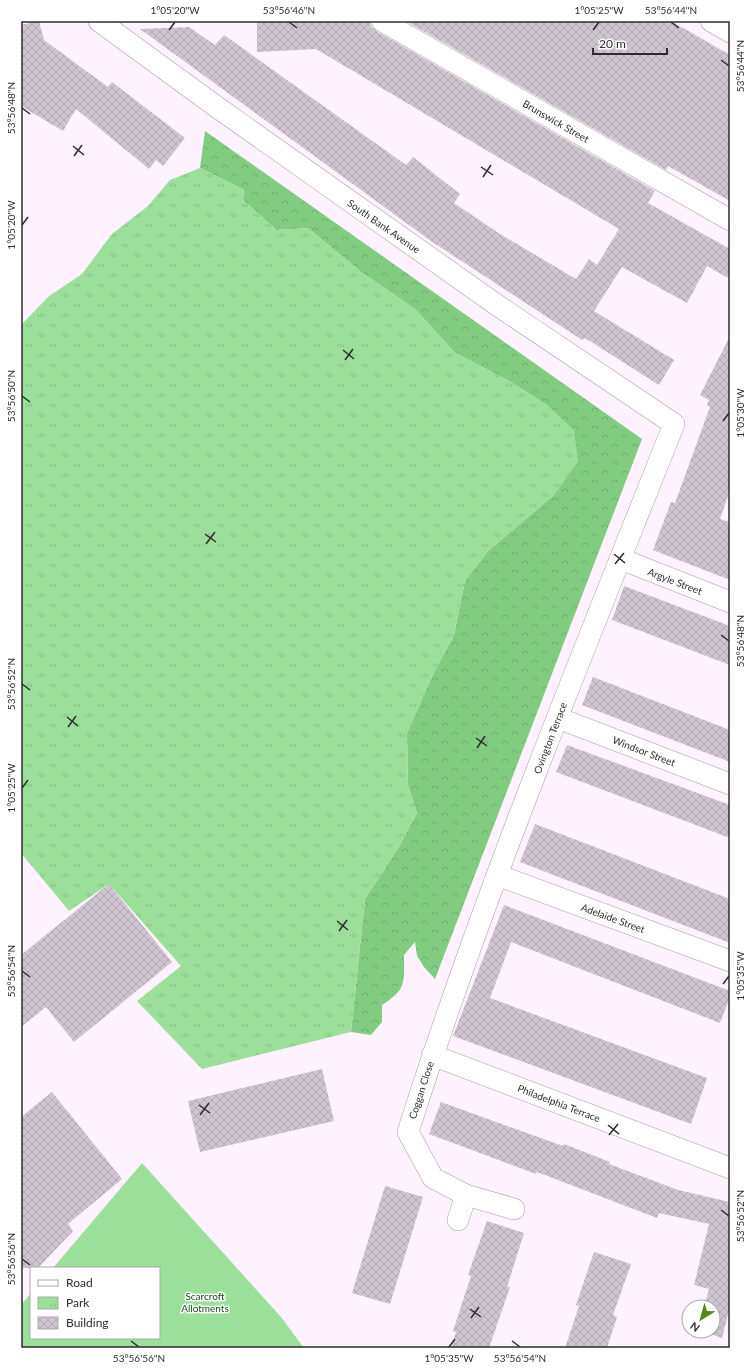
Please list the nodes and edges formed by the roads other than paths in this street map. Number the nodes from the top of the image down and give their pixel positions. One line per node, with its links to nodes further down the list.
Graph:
1 (99, 21): 6 (street, South Bank Avenue)
2 (382, 21): 5 (street, Brunswick Street)
3 (711, 21): 4 (street)
4 (730, 32)
5 (730, 220)
6 (674, 424): 7 (street, Ovington Terrace)
7 (620, 560): 8 (street, Argyle Street); 9 (street, Ovington Terrace)
8 (730, 602)
9 (558, 718): 10 (street, Windsor Street); 11 (street, Ovington Terrace)
10 (730, 784)
11 (497, 875): 12 (street, Adelaide Street); 13 (street, Ovington Terrace)
12 (730, 961)
13 (432, 1055): 14 (street, Philadelphia Terrace); 15 (street, Coggan Close)
14 (730, 1168)
15 (466, 1195): 16 (street, Coggan Close); 17 (street)
16 (514, 1208)
17 (458, 1220)

